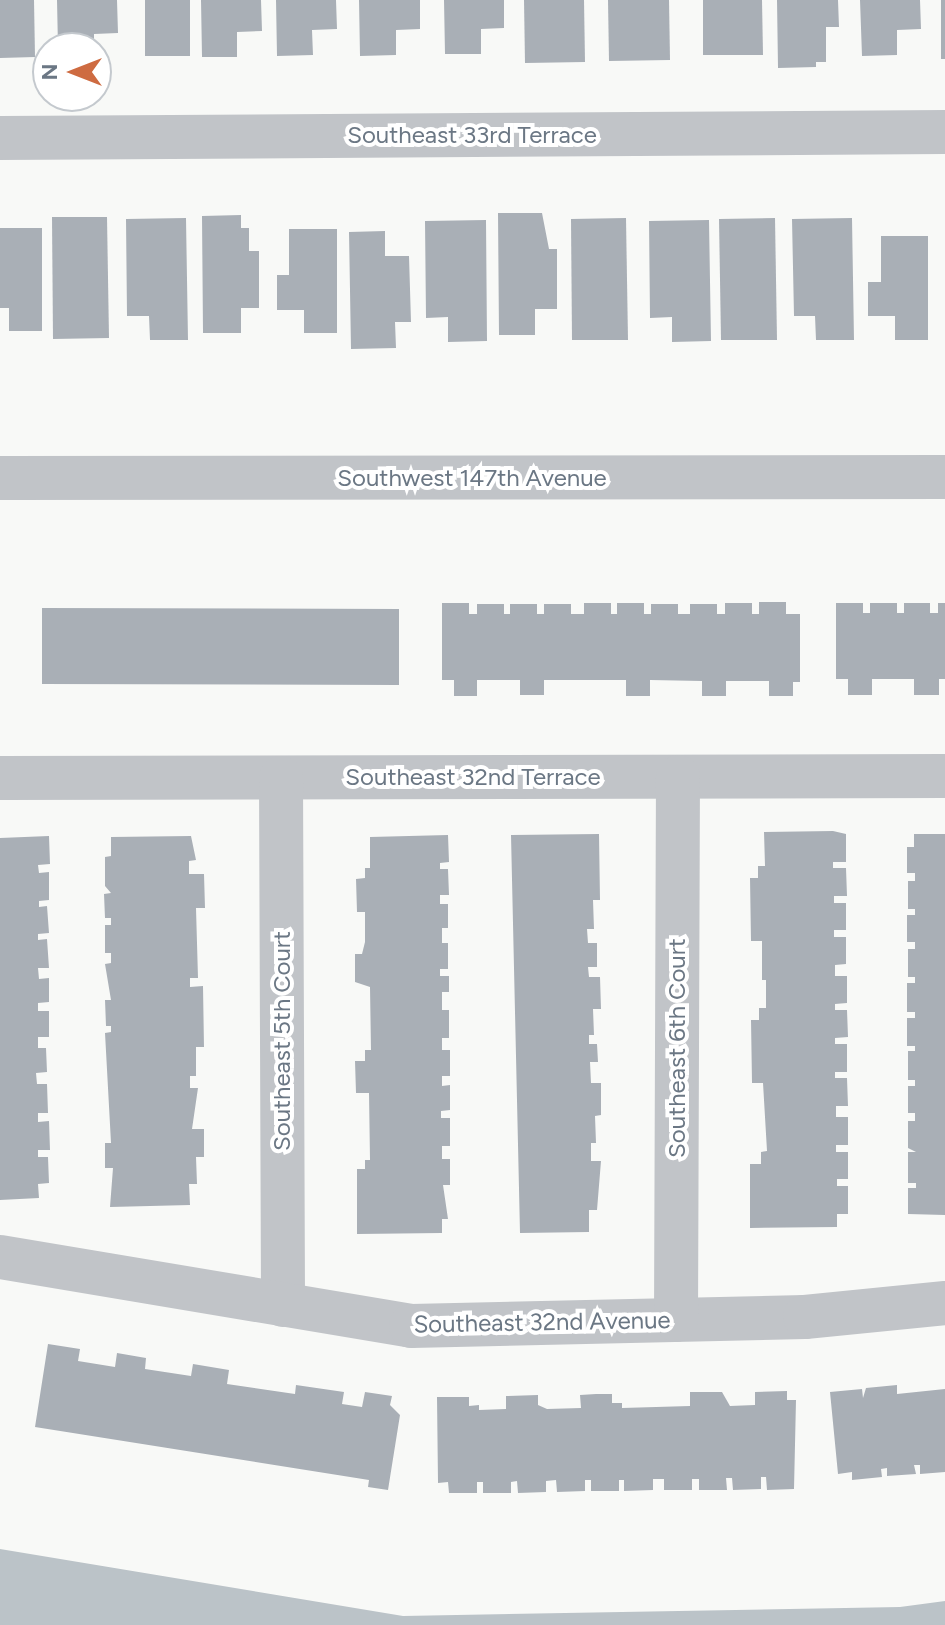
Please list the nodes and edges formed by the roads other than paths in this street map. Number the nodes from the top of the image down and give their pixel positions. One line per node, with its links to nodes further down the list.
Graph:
1 (945, 132): 2 (street, Southeast 33rd Terrace)
2 (0, 138)
3 (945, 477): 4 (street, Southwest 147th Avenue)
4 (0, 478)
5 (945, 776): 6 (street, Southeast 32nd Terrace)
6 (678, 777): 8 (street, Southeast 32nd Terrace); 12 (street, Southeast 6th Court)
7 (0, 778): 8 (street, Southeast 32nd Terrace)
8 (281, 778): 11 (street, Southeast 5th Court)
9 (0, 1257): 11 (street, Southeast 32nd Avenue)
10 (945, 1303): 12 (street, Southeast 32nd Avenue)
11 (283, 1305): 12 (street, Southeast 32nd Avenue)
12 (676, 1320)

